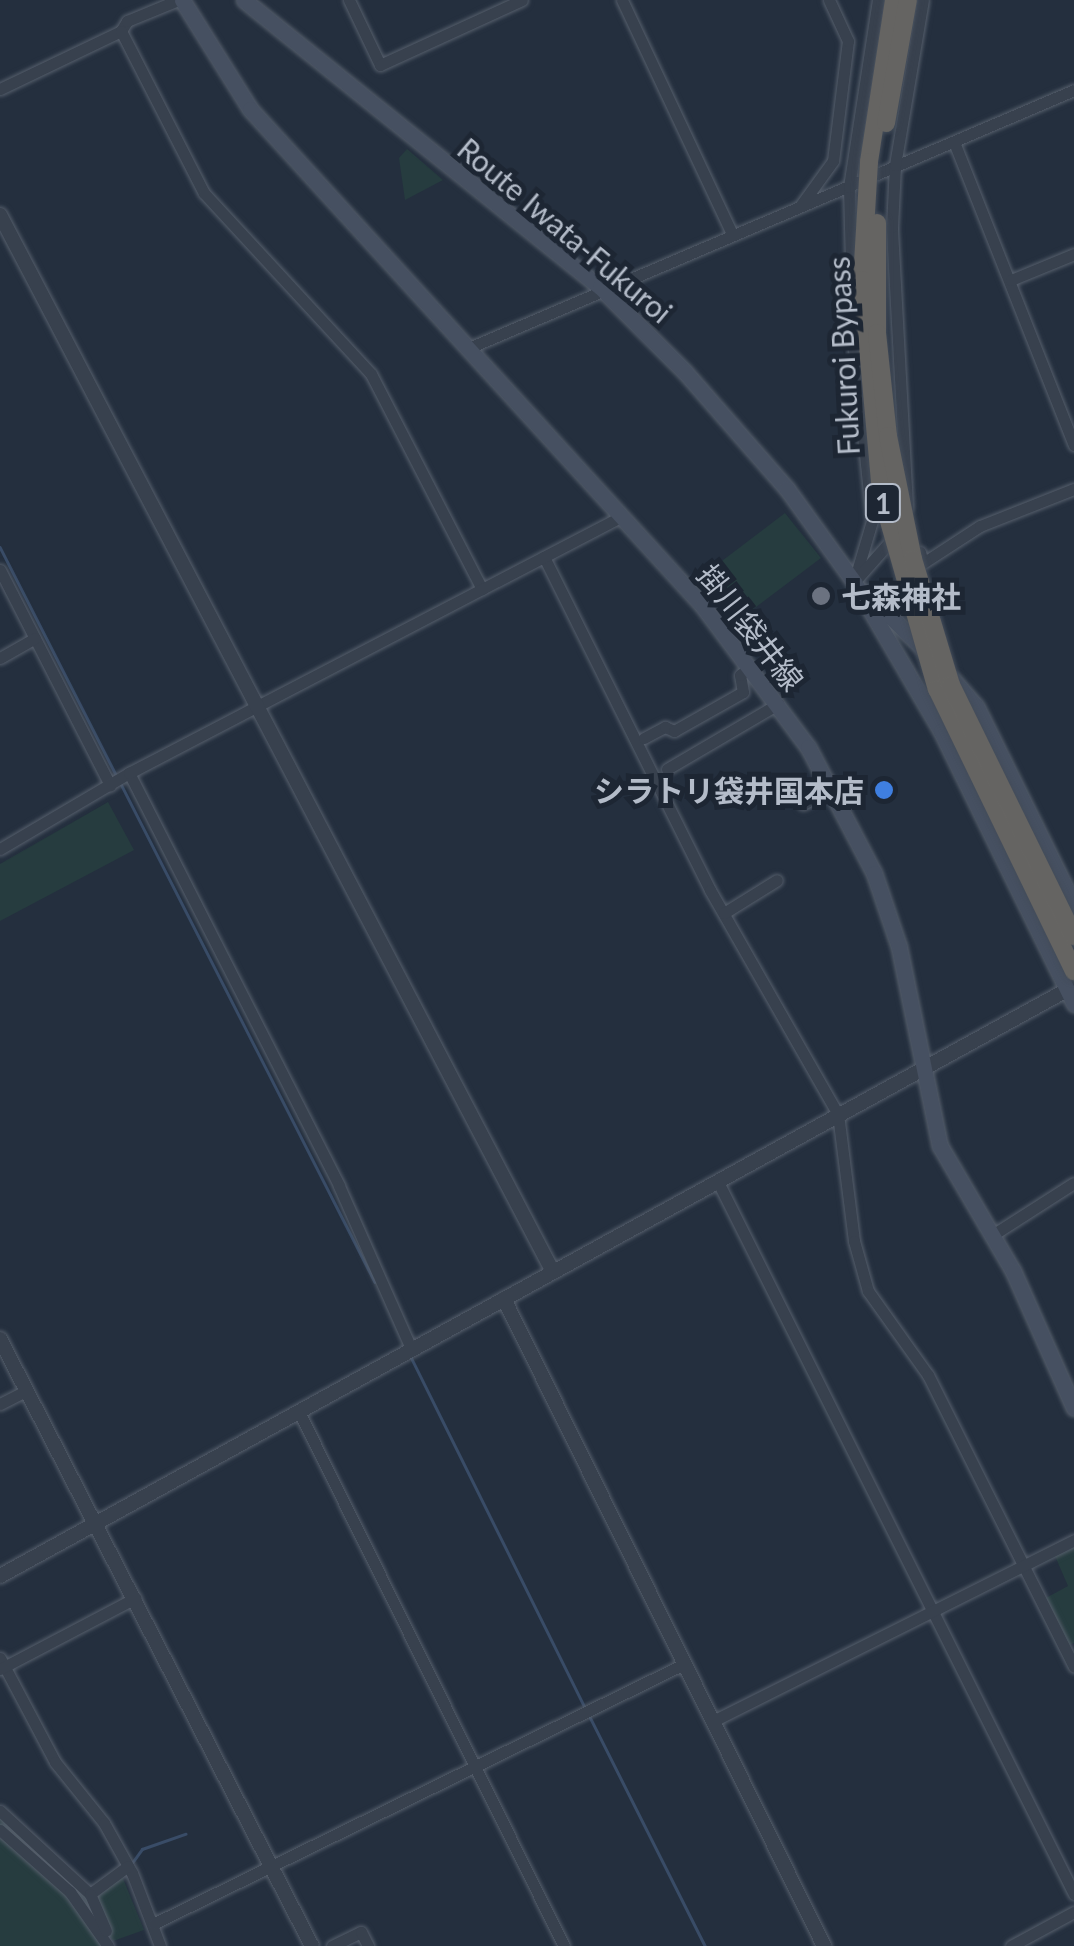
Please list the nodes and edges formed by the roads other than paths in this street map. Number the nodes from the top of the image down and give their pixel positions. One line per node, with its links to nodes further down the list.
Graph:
1 (180, 0): 11 (street); 23 (main road, 掛川袋井線)
2 (244, 0): 22 (main road, Route Iwata-Fukuroi)
3 (349, 0): 4 (street)
4 (522, 0)
5 (622, 0): 19 (street)
6 (829, 0): 17 (street)
7 (878, 0): 16 (street)
8 (894, 0): 48 (highway, Fukuroi Bypass / 1, bridge)
9 (908, 0): 47 (highway, Fukuroi Bypass / 1, bridge)
10 (922, 0): 15 (street)
11 (120, 31): 12 (street); 31 (street)
12 (1, 87)
13 (1074, 90): 14 (street)
14 (954, 142): 15 (street); 21 (street)
15 (894, 164): 16 (street); 27 (street)
16 (849, 187): 17 (street); 30 (street)
17 (800, 206): 19 (street)
18 (0, 215): 36 (street)
19 (732, 234): 22 (street)
20 (1074, 254): 21 (street)
21 (1011, 280): 24 (street)
22 (600, 288): 23 (street); 30 (main road, Route Iwata-Fukuroi)
23 (471, 347): 26 (main road, 掛川袋井線)
24 (1074, 445)
25 (1074, 489): 27 (street)
26 (622, 516): 28 (street); 34 (main road, 掛川袋井線)
27 (906, 516): 30 (street)
28 (544, 557): 31 (street); 46 (street)
29 (0, 570): 32 (street)
30 (854, 582): 45 (main road, Route Iwata-Fukuroi); 49 (main road, Route Iwata-Fukuroi)
31 (482, 589): 36 (street)
32 (35, 638): 33 (street); 40 (street)
33 (0, 658)
34 (750, 667): 35 (main road, 掛川袋井線); 37 (street)
35 (778, 704): 38 (street); 41 (main road, 掛川袋井線)
36 (258, 705): 39 (street); 55 (street)
37 (644, 738)
38 (667, 769)
39 (128, 774): 40 (street); 58 (street)
40 (111, 784): 43 (street)
41 (832, 788): 42 (street); 50 (main road, 掛川袋井線)
42 (803, 804)
43 (0, 849)
44 (776, 880): 46 (street)
45 (1074, 905)
46 (724, 913): 51 (street)
47 (1074, 936)
48 (1074, 971)
49 (1072, 993): 50 (street)
50 (926, 1065): 51 (street); 54 (main road, 掛川袋井線)
51 (838, 1114): 52 (street); 65 (street)
52 (718, 1182): 55 (street); 68 (street)
53 (1074, 1182): 54 (street)
54 (991, 1236): 61 (main road, 掛川袋井線)
55 (553, 1272): 56 (street)
56 (504, 1299): 58 (street); 70 (street)
57 (0, 1339): 59 (street)
58 (412, 1351): 62 (street)
59 (26, 1390): 60 (street); 63 (street)
60 (0, 1404)
61 (1074, 1408)
62 (299, 1412): 63 (street); 73 (street)
63 (97, 1524): 66 (street); 67 (street)
64 (1074, 1540): 65 (street)
65 (1024, 1568): 68 (street); 71 (street)
66 (0, 1576)
67 (135, 1598): 69 (street); 77 (street)
68 (930, 1614): 72 (street); 79 (street)
69 (2, 1664): 76 (street)
70 (684, 1664): 72 (street); 73 (street)
71 (1074, 1666)
72 (713, 1721): 88 (street)
73 (475, 1768): 77 (street); 87 (street)
74 (0, 1812): 78 (street)
75 (0, 1830): 82 (street)
76 (128, 1866): 78 (street); 81 (street)
77 (273, 1868): 81 (street); 84 (street)
78 (90, 1894): 82 (street)
79 (1074, 1894)
80 (1074, 1912): 89 (street)
81 (154, 1924): 83 (street)
82 (110, 1946)
83 (160, 1946)
84 (312, 1946)
85 (332, 1946): 86 (street)
86 (368, 1946)
87 (564, 1946)
88 (824, 1946)
89 (1011, 1946)

